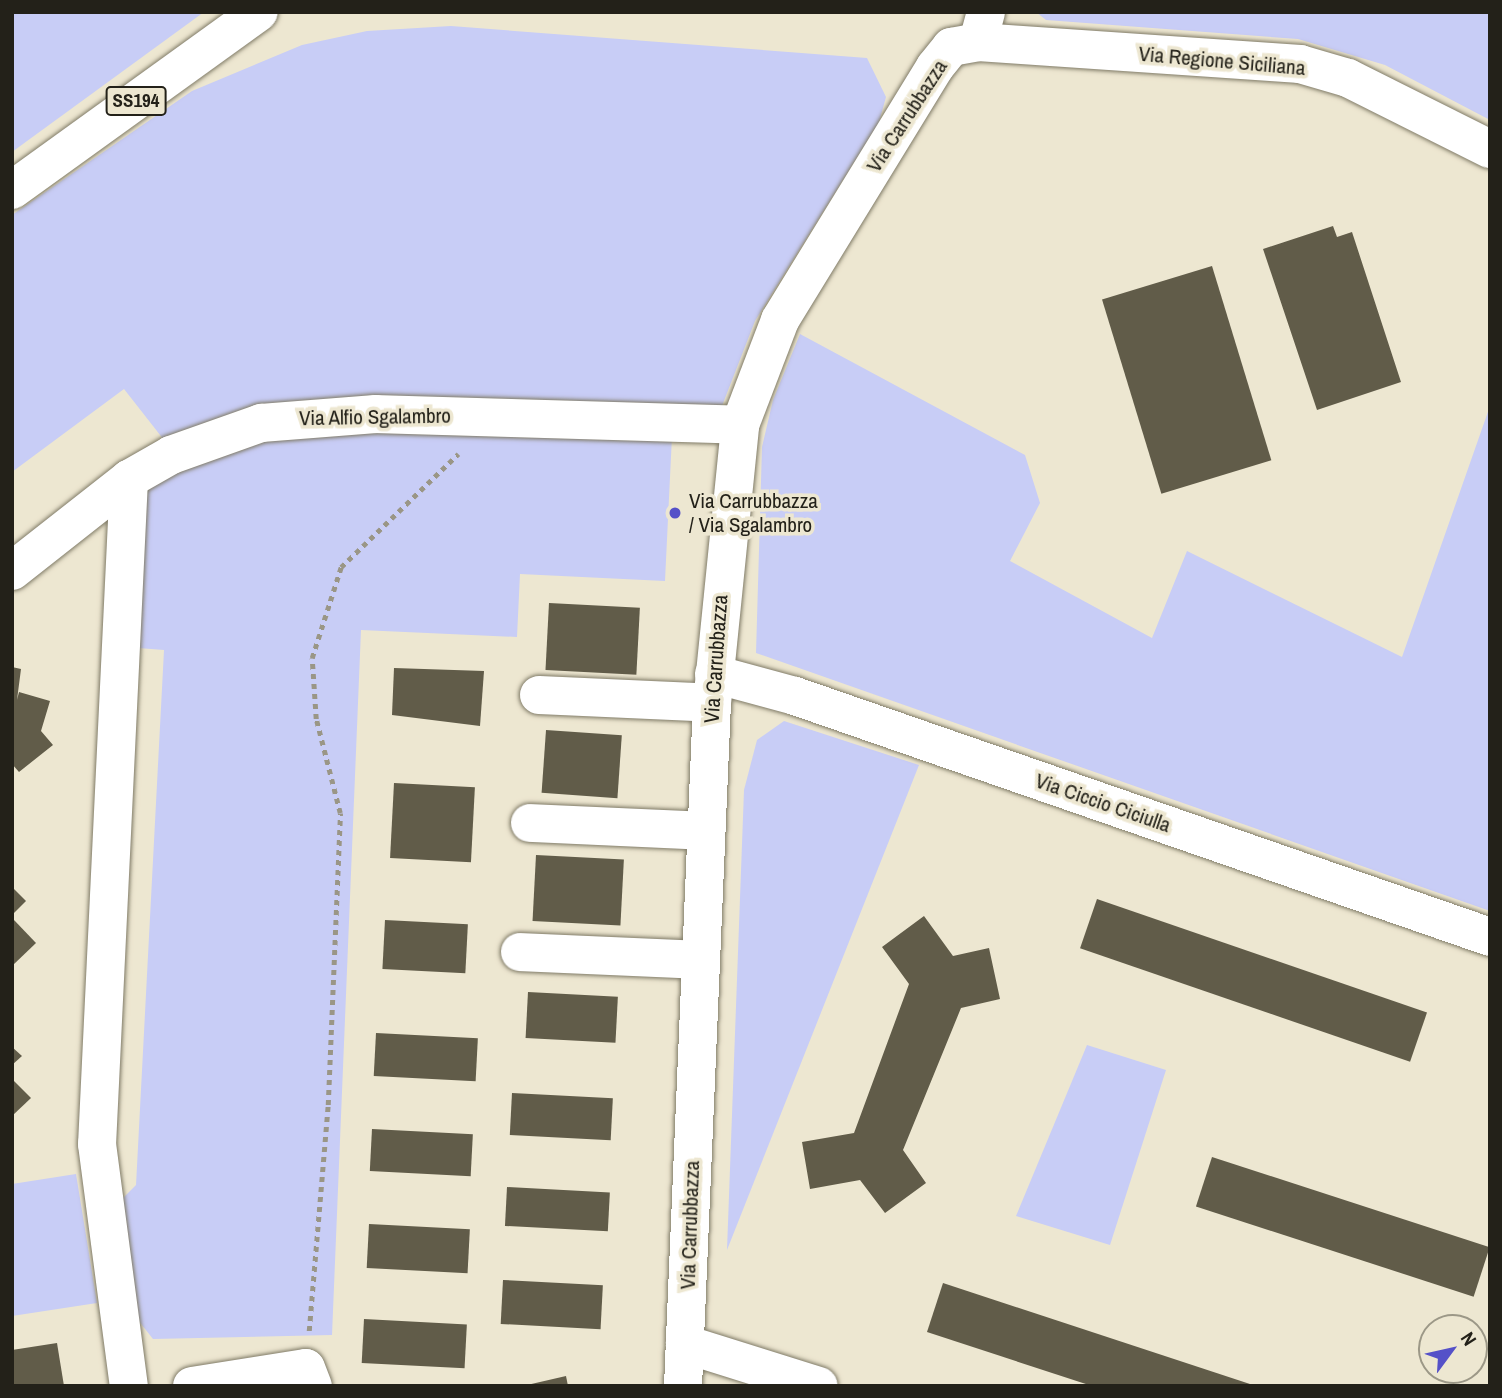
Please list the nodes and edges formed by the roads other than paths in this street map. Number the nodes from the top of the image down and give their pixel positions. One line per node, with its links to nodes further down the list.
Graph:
1 (260, 12): 4 (street, SS194)
2 (982, 27): 3 (street, Via Regione Siciliana); 5 (street, Via Carrubbazza)
3 (1490, 149)
4 (12, 190)
5 (740, 425): 6 (street, Via Alfio Sgalambro); 8 (street, Via Carrubbazza)
6 (129, 479): 7 (street, Via Alfio Sgalambro); 17 (street)
7 (12, 571)
8 (713, 689): 9 (street, Via Ciccio Ciciulla); 11 (street, Via Carrubbazza); 12 (street, Via Ciccio Ciciulla)
9 (539, 695)
10 (530, 823): 11 (street)
11 (706, 831): 14 (street, Via Carrubbazza)
12 (1490, 937)
13 (520, 952): 14 (street)
14 (701, 960): 15 (street, Via Carrubbazza)
15 (685, 1344): 19 (street, Via Carrubbazza); 20 (street)
16 (309, 1377): 18 (street)
17 (129, 1386)
18 (192, 1386)
19 (683, 1386)
20 (818, 1386)

